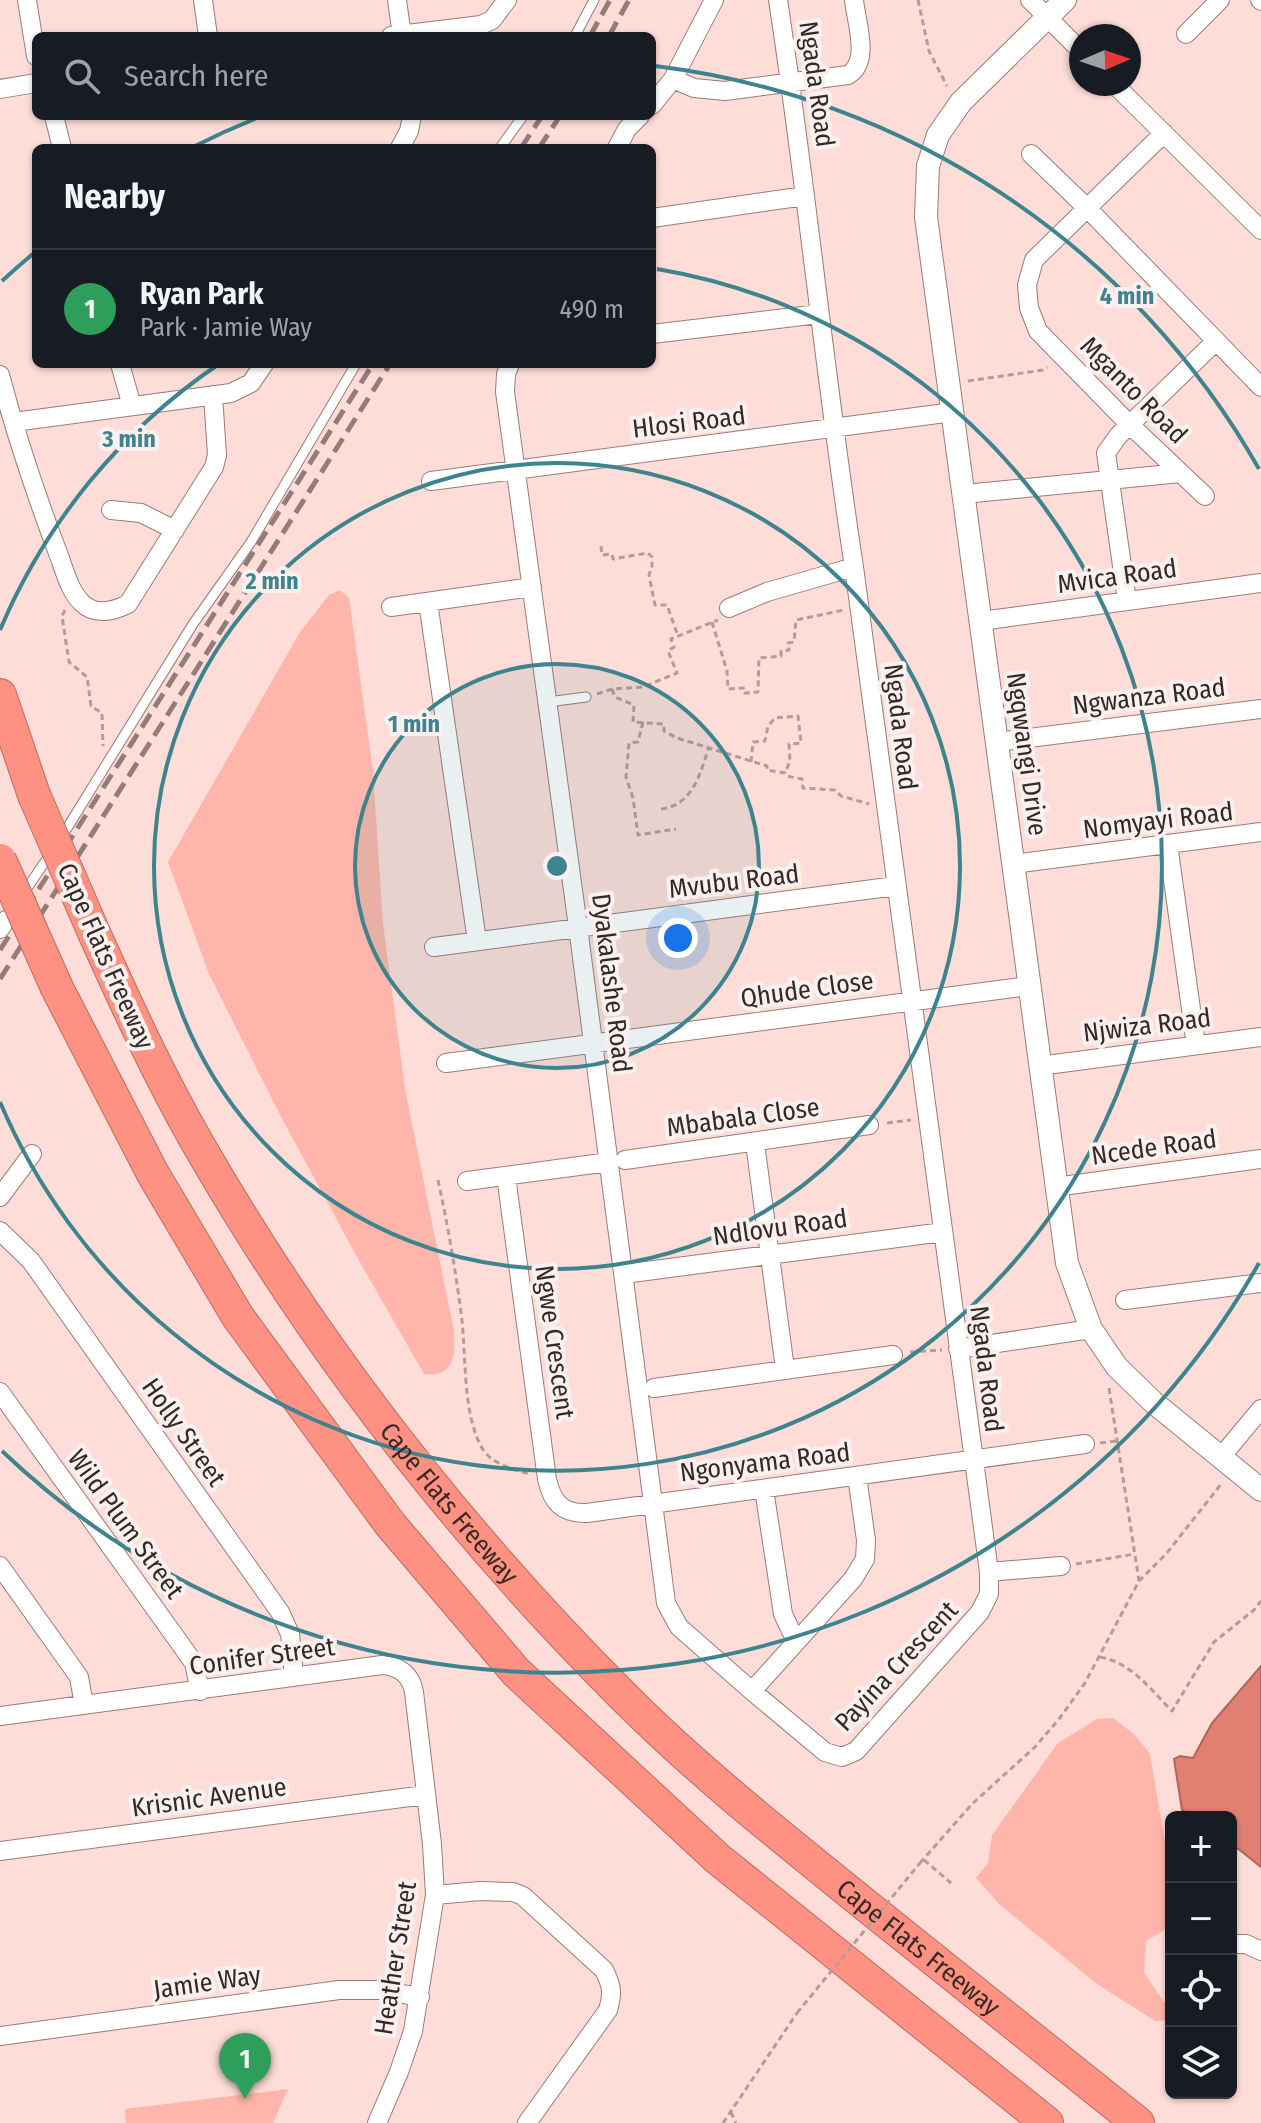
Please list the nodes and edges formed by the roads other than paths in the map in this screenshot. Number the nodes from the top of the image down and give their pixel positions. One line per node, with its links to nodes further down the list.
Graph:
1 (27, 0): 13 (street)
2 (203, 0): 14 (street)
3 (397, 0): 15 (street)
4 (507, 0): 16 (street)
5 (594, 0): 17 (lane)
6 (714, 0): 20 (street)
7 (778, 0): 21 (street, Ngada Road)
8 (854, 0): 21 (street)
9 (1030, 0): 12 (street)
10 (1065, 0): 12 (street, Ngqwangi Drive)
11 (1220, 0): 18 (street)
12 (1048, 17): 19 (street); 51 (street, Ngqwangi Drive)
13 (32, 32)
14 (207, 32)
15 (398, 32)
16 (428, 32)
17 (577, 32)
18 (1186, 34)
19 (1069, 39)
20 (673, 79): 21 (street); 25 (street)
21 (791, 82): 36 (street, Ngada Road)
22 (32, 84): 23 (street)
23 (0, 89)
24 (1126, 96): 30 (street)
25 (656, 100)
26 (55, 120): 31 (street)
27 (411, 120): 32 (street)
28 (520, 120): 33 (lane)
29 (636, 120): 34 (street)
30 (1164, 133): 37 (street, Mganto Road); 39 (street)
31 (61, 144)
32 (402, 144)
33 (503, 144)
34 (619, 144)
35 (1031, 154): 37 (street)
36 (805, 196): 38 (street); 40 (street, Ngada Road)
37 (1087, 208): 42 (street); 53 (street, Mganto Road)
38 (656, 217)
39 (1261, 230)
40 (819, 314): 41 (street); 54 (street, Ngada Road)
41 (656, 334)
42 (1216, 341): 48 (street); 53 (street)
43 (121, 368): 50 (street)
44 (262, 368): 49 (street)
45 (354, 368): 81 (lane)
46 (508, 368): 55 (street, Dyakalashe Road)
47 (0, 375): 52 (street)
48 (1261, 387)
49 (213, 395): 50 (street); 62 (street)
50 (132, 406): 52 (street)
51 (953, 412): 54 (street, Hlosi Road); 59 (street, Ngqwangi Drive)
52 (14, 422): 62 (street)
53 (1129, 424): 56 (street, Mganto Road); 58 (street)
54 (833, 429): 55 (street, Hlosi Road); 63 (street, Ngada Road)
55 (516, 471): 57 (street, Hlosi Road); 65 (street, Dyakalashe Road)
56 (1181, 473): 58 (street); 60 (street, Mganto Road)
57 (431, 481)
58 (1110, 481): 59 (street); 66 (street)
59 (964, 494): 70 (street, Ngqwangi Drive)
60 (1205, 496)
61 (111, 510): 62 (street)
62 (175, 530)
63 (854, 567): 69 (street); 80 (street, Ngada Road)
64 (1261, 583): 66 (street, Mvica Road)
65 (532, 587): 67 (street); 73 (street, Dyakalashe Road)
66 (1127, 601): 70 (street, Mvica Road)
67 (428, 602): 68 (street); 83 (street)
68 (391, 607)
69 (729, 608)
70 (981, 621): 75 (street, Ngqwangi Drive)
71 (0, 695): 141 (highway, Cape Flats Freeway, bridge)
72 (586, 697): 73 (lane)
73 (548, 702): 82 (street, Dyakalashe Road)
74 (1261, 709): 75 (street, Ngwanza Road)
75 (997, 742): 79 (street, Ngqwangi Drive)
76 (1261, 832): 77 (street, Nomyayi Road)
77 (1168, 844): 79 (street, Nomyayi Road); 89 (street)
78 (0, 860): 140 (highway, Cape Flats Freeway, bridge)
79 (1013, 864): 85 (street, Ngqwangi Drive)
80 (896, 886): 82 (street, Mvubu Road); 86 (street, Ngada Road)
81 (3, 925)
82 (578, 927): 83 (street, Mvubu Road); 88 (street, Dyakalashe Road)
83 (477, 941): 84 (street, Mvubu Road)
84 (434, 947)
85 (1029, 986): 86 (street, Qhude Close); 91 (street, Ngqwangi Drive)
86 (912, 1001): 88 (street, Qhude Close); 102 (street, Ngada Road)
87 (1261, 1037): 89 (street, Njwiza Road)
88 (593, 1043): 90 (street, Qhude Close); 96 (street, Dyakalashe Road)
89 (1196, 1045): 91 (street, Njwiza Road)
90 (446, 1063)
91 (1039, 1066): 99 (street, Ngqwangi Drive)
92 (869, 1125): 93 (street, Mbabala Close)
93 (755, 1143): 96 (street, Mbabala Close); 103 (street)
94 (32, 1154): 100 (street)
95 (1261, 1159): 99 (street, Ncede Road)
96 (617, 1161): 97 (street); 104 (street, Dyakalashe Road)
97 (506, 1176): 98 (street); 121 (street, Ngwe Crescent)
98 (467, 1181)
99 (1055, 1187): 107 (street, Ngqwangi Drive)
100 (0, 1197)
101 (0, 1231): 126 (street, Holly Street)
102 (943, 1232): 103 (street, Ndlovu Road); 108 (street, Ngada Road)
103 (769, 1255): 104 (street, Ndlovu Road); 110 (street)
104 (624, 1274): 120 (street, Dyakalashe Road)
105 (1261, 1283): 106 (street)
106 (1125, 1300)
107 (1091, 1329): 108 (street); 116 (street, Ngqwangi Drive)
108 (958, 1349): 115 (street, Ngada Road)
109 (893, 1355): 110 (street)
110 (785, 1369): 111 (street)
111 (654, 1388)
112 (0, 1392): 127 (street, Wild Plum Street)
113 (1261, 1409): 116 (street)
114 (1085, 1444): 115 (street, Ngonyama Road)
115 (973, 1461): 117 (street, Ngonyama Road); 124 (street, Payina Crescent)
116 (1224, 1467): 119 (street, Ngqwangi Drive)
117 (857, 1476): 118 (street, Ngonyama Road); 125 (street)
118 (764, 1489): 120 (street, Ngonyama Road); 125 (street)
119 (1261, 1490)
120 (652, 1502): 121 (street, Ngonyama Road); 128 (street, Payina Crescent)
121 (565, 1510)
122 (0, 1566): 129 (street)
123 (1061, 1566): 124 (street)
124 (989, 1572): 128 (street, Payina Crescent)
125 (798, 1639): 128 (street)
126 (294, 1677): 127 (street, Conifer Street); 131 (street, Conifer Street)
127 (200, 1691): 129 (street, Conifer Street)
128 (752, 1691)
129 (84, 1705): 130 (street, Conifer Street)
130 (0, 1716)
131 (425, 1795): 132 (street, Krisnic Avenue); 133 (street, Heather Street)
132 (0, 1851)
133 (435, 1895): 136 (street, Heather Street); 139 (street)
134 (1237, 1944): 135 (street)
135 (1261, 1951)
136 (420, 1997): 137 (street, Jamie Way); 138 (street, Heather Street)
137 (0, 2036)
138 (377, 2123)
139 (527, 2123)
140 (1047, 2123)
141 (1138, 2123)

